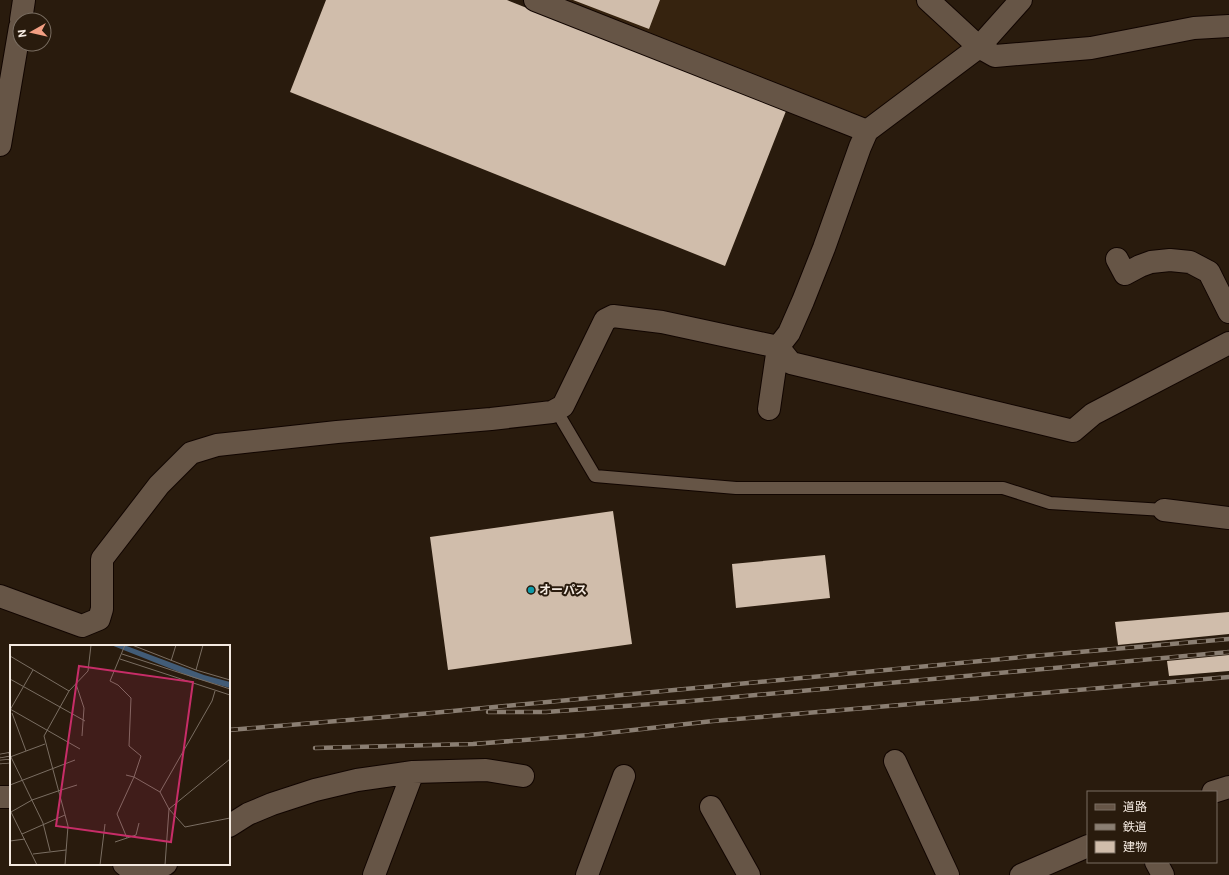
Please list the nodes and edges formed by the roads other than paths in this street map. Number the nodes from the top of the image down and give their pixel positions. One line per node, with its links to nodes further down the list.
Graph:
1 (24, 0): 5 (street)
2 (535, 0): 9 (street)
3 (928, 0): 7 (street)
4 (1021, 0): 7 (street)
5 (22, 12)
6 (1229, 26): 7 (street)
7 (979, 47): 9 (street)
8 (16, 52): 10 (street)
9 (867, 131): 14 (street)
10 (0, 145)
11 (1117, 259): 12 (street)
12 (1229, 312)
13 (1229, 343): 14 (street)
14 (778, 347): 15 (street); 16 (street)
15 (769, 409)
16 (556, 410): 17 (lane); 19 (street)
17 (1164, 510): 18 (street)
18 (1229, 518)
19 (0, 596)
20 (895, 762): 37 (street)
21 (413, 772): 22 (street); 27 (street); 34 (street)
22 (523, 776)
23 (624, 776): 35 (street)
24 (1229, 787): 25 (street)
25 (1216, 791)
26 (711, 807): 36 (street)
27 (230, 825)
28 (1087, 846): 38 (street)
29 (1156, 863): 39 (street)
30 (125, 865): 32 (street)
31 (164, 865): 33 (street)
32 (137, 875)
33 (142, 875)
34 (374, 875)
35 (587, 875)
36 (748, 875)
37 (948, 875)
38 (1021, 875)
39 (1162, 875)

